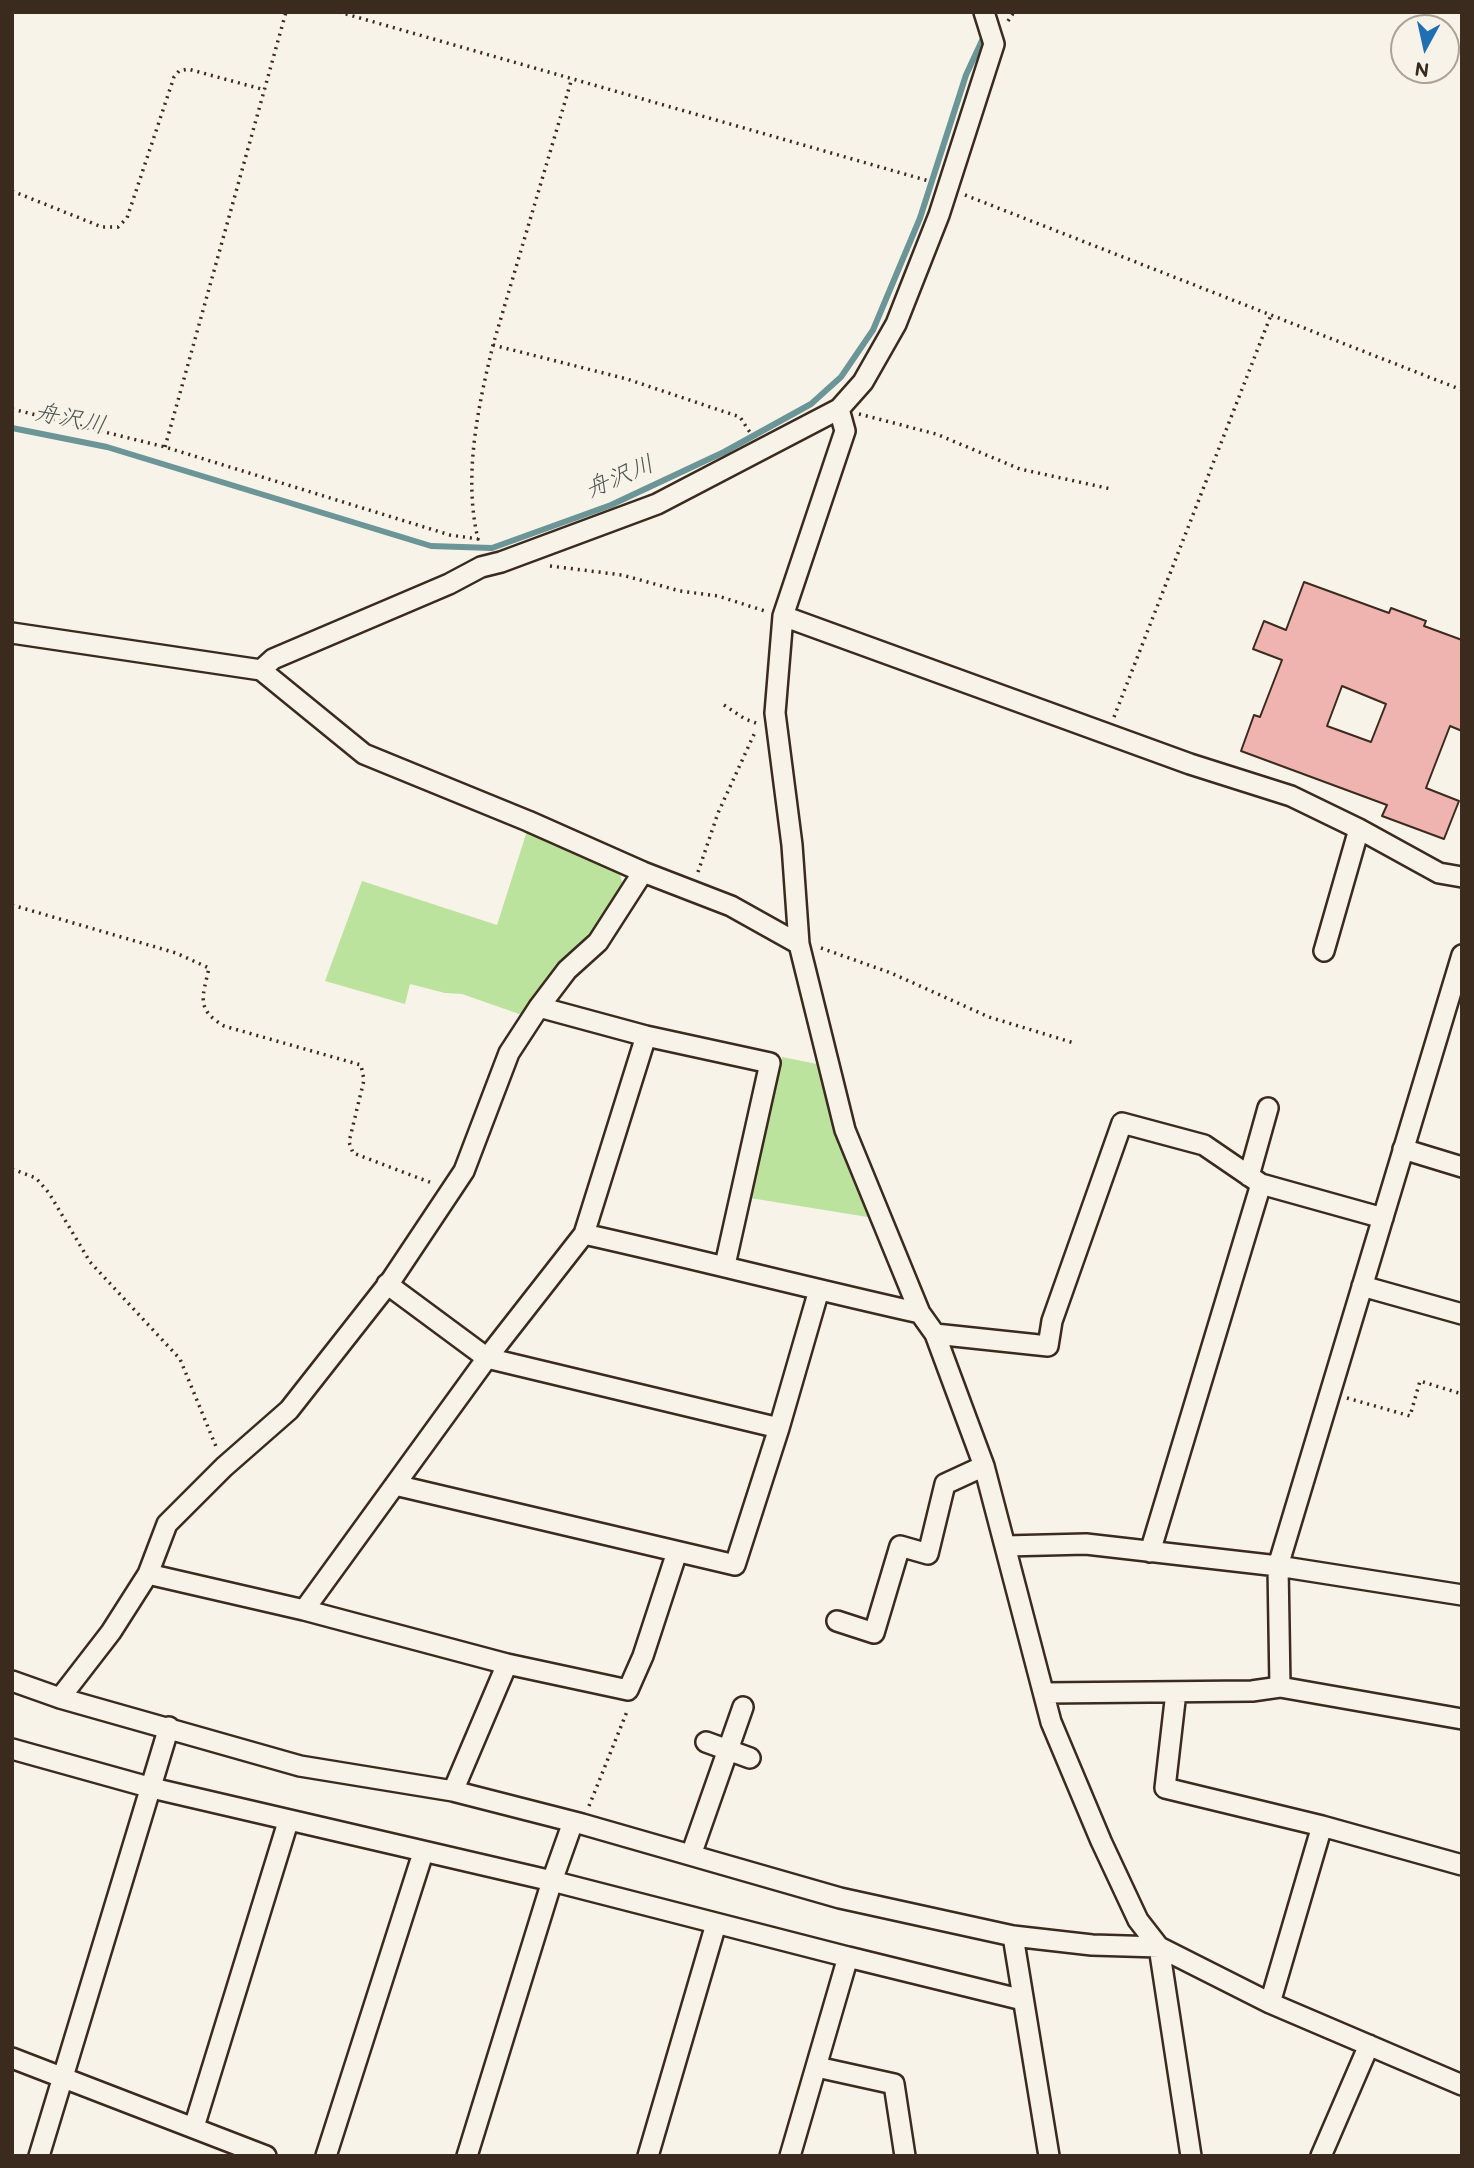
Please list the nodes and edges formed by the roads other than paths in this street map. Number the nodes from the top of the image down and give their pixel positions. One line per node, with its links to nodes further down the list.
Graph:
1 (984, 12): 2 (street)
2 (839, 409): 3 (street); 5 (street)
3 (783, 616): 6 (street); 9 (street)
4 (12, 633): 5 (street)
5 (261, 670): 7 (street)
6 (1359, 829): 8 (street); 10 (street)
7 (643, 872): 9 (street); 12 (street)
8 (1462, 877)
9 (799, 944): 25 (street)
10 (1324, 951)
11 (1462, 955): 13 (street)
12 (539, 1007): 14 (street); 22 (street)
13 (1452, 1021): 16 (street)
14 (646, 1036): 20 (street); 21 (street)
15 (1268, 1108): 18 (street)
16 (1403, 1149): 17 (street); 19 (street)
17 (1462, 1167)
18 (1255, 1180): 19 (street); 27 (street); 34 (street)
19 (1382, 1218): 23 (street)
20 (584, 1234): 21 (street); 28 (street)
21 (725, 1265): 24 (street)
22 (387, 1284): 28 (street); 36 (street)
23 (1362, 1286): 26 (street); 35 (street)
24 (820, 1290): 25 (street); 29 (street)
25 (920, 1312): 27 (street)
26 (1462, 1314)
27 (935, 1334): 30 (street)
28 (487, 1358): 29 (street); 31 (street)
29 (779, 1428): 33 (street)
30 (984, 1466): 32 (street); 39 (street)
31 (395, 1485): 33 (street); 38 (street)
32 (1005, 1546): 34 (street); 44 (street)
33 (677, 1552): 40 (street)
34 (1150, 1552): 35 (street)
35 (1278, 1566): 37 (street); 42 (street)
36 (148, 1574): 38 (street); 45 (street)
37 (1460, 1589)
38 (304, 1610): 40 (street)
39 (837, 1622)
40 (507, 1664): 54 (street)
41 (12, 1681): 45 (street)
42 (1280, 1687): 43 (street); 47 (street)
43 (1176, 1692): 44 (street); 57 (street)
44 (1045, 1693): 64 (street)
45 (60, 1698): 48 (street)
46 (743, 1707): 50 (street)
47 (1462, 1719)
48 (169, 1727): 53 (street); 54 (street)
49 (706, 1742): 50 (street)
50 (728, 1750): 52 (street); 59 (street)
51 (14, 1755): 53 (street)
52 (750, 1758)
53 (152, 1788): 55 (street); 71 (street)
54 (453, 1791): 56 (street)
55 (288, 1822): 58 (street); 73 (street)
56 (578, 1823): 59 (street); 61 (street)
57 (1322, 1826): 60 (street); 67 (street)
58 (423, 1853): 61 (street); 76 (street)
59 (691, 1855): 63 (street)
60 (1462, 1865)
61 (552, 1881): 62 (street); 77 (street)
62 (716, 1924): 65 (street); 78 (street)
63 (1013, 1936): 64 (street); 66 (street)
64 (1159, 1947): 67 (street); 82 (street)
65 (849, 1957): 66 (street); 70 (street)
66 (1023, 2000): 81 (street)
67 (1270, 2003): 68 (street)
68 (1369, 2045): 72 (street); 83 (street)
69 (12, 2057): 71 (street)
70 (817, 2067): 79 (street); 80 (street)
71 (62, 2077): 73 (street); 74 (street)
72 (1462, 2085)
73 (194, 2127): 75 (street)
74 (39, 2156)
75 (266, 2156)
76 (326, 2156)
77 (467, 2156)
78 (648, 2156)
79 (790, 2156)
80 (905, 2156)
81 (1049, 2156)
82 (1191, 2156)
83 (1321, 2156)

